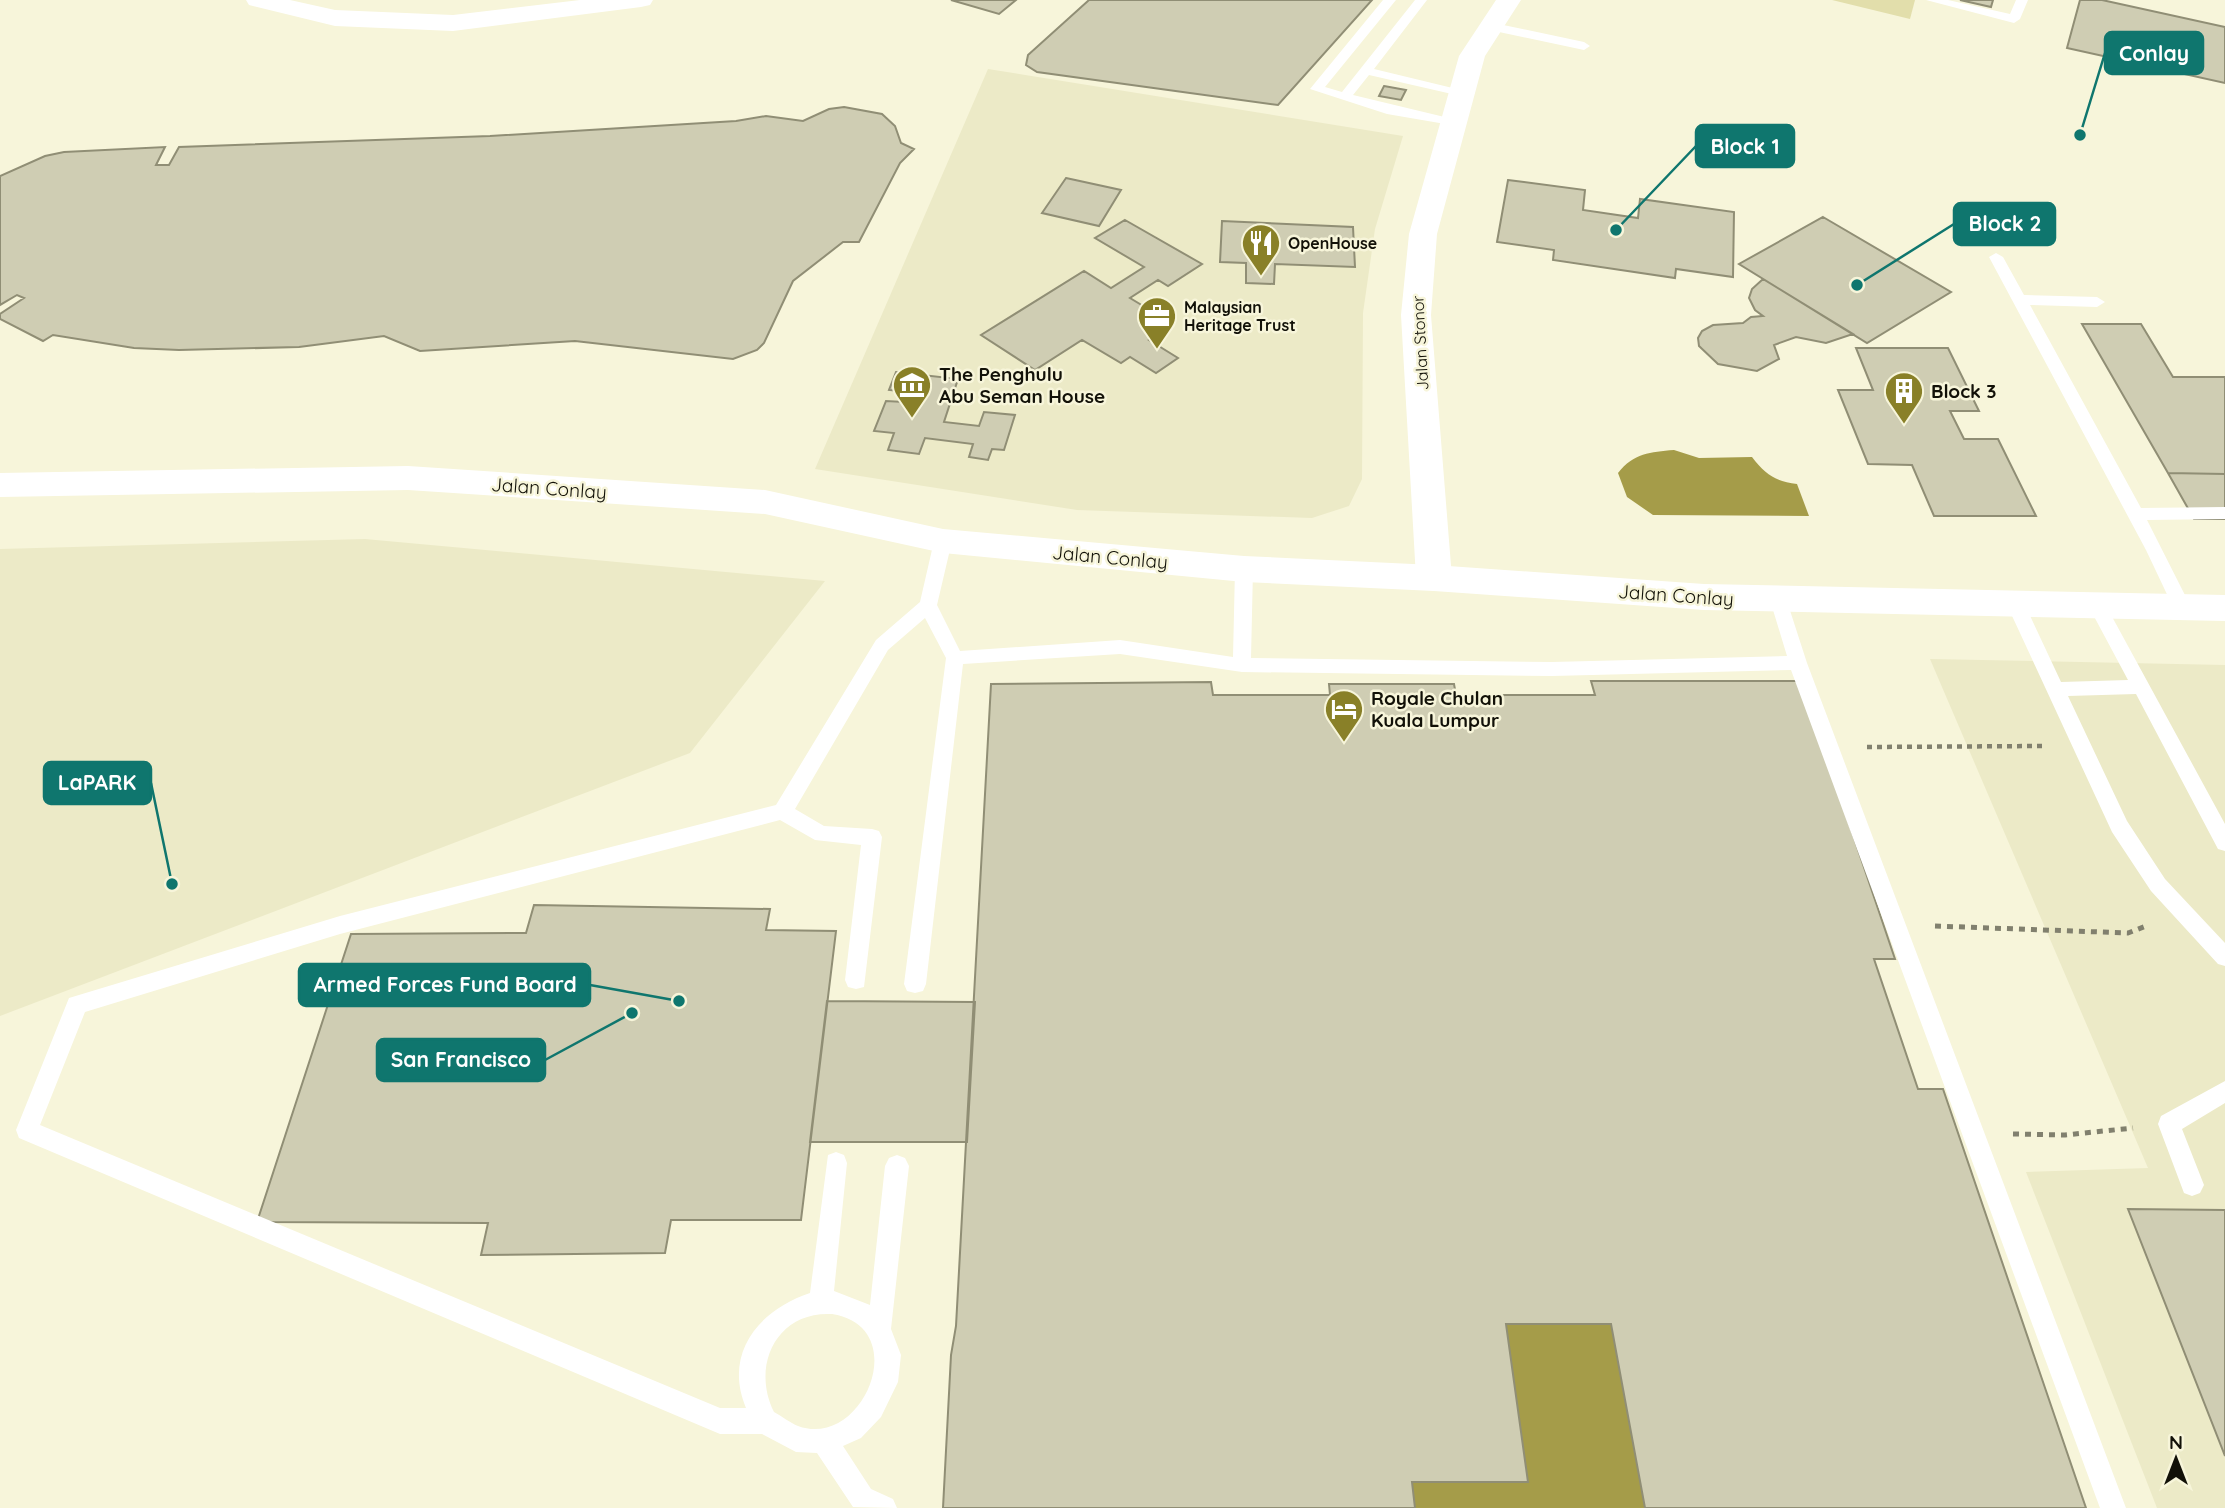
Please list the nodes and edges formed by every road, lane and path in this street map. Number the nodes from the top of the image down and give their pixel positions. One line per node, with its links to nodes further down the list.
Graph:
1 (258, 0): 2 (street)
2 (641, 0)
3 (1390, 0): 12 (lane)
4 (1421, 0): 10 (lane)
5 (1510, 0): 8 (street, Jalan Stonor)
6 (1932, 0): 7 (lane)
7 (2022, 0)
8 (1489, 26): 9 (lane); 11 (street, Jalan Stonor)
9 (1584, 46)
10 (1364, 70): 11 (lane); 12 (lane)
11 (1460, 94): 13 (street, Jalan Stonor)
12 (1345, 97): 13 (lane)
13 (1452, 123): 22 (street, Jalan Stonor)
14 (1996, 257): 15 (lane)
15 (2019, 300): 16 (lane); 19 (lane)
16 (2097, 302)
17 (0, 485): 20 (street, Jalan Conlay)
18 (2225, 513): 19 (lane)
19 (2135, 514): 27 (lane)
20 (943, 541): 21 (street, Jalan Conlay); 24 (lane)
21 (1244, 569): 22 (street, Jalan Conlay); 31 (lane)
22 (1434, 578): 23 (street, Jalan Conlay)
23 (1779, 600): 25 (street, Jalan Conlay); 30 (lane)
24 (928, 605): 29 (lane); 36 (lane)
25 (2016, 606): 26 (street, Jalan Conlay); 33 (lane)
26 (2098, 607): 27 (street, Jalan Conlay); 32 (lane)
27 (2182, 607): 28 (street, Jalan Conlay)
28 (2225, 608)
29 (955, 658): 31 (lane); 42 (lane)
30 (1798, 663): 31 (lane); 35 (lane)
31 (1242, 664)
32 (2139, 687): 33 (lane); 37 (lane)
33 (2057, 689): 34 (lane)
34 (2083, 746): 35 (path); 38 (lane)
35 (1829, 747): 39 (lane)
36 (783, 811): 41 (lane); 51 (lane)
37 (2225, 843)
38 (2183, 913): 39 (path); 40 (lane)
39 (1895, 924): 45 (lane)
40 (2225, 957)
41 (856, 981)
42 (915, 984)
43 (2225, 1091): 44 (lane)
44 (2169, 1124): 45 (path); 48 (lane)
45 (1974, 1134): 54 (lane)
46 (836, 1163): 49 (lane)
47 (897, 1166): 50 (lane)
48 (2192, 1185)
49 (821, 1302): 50 (lane); 51 (lane)
50 (879, 1330): 52 (lane)
51 (765, 1421): 52 (lane)
52 (824, 1441): 53 (lane)
53 (884, 1508)
54 (2113, 1508)

